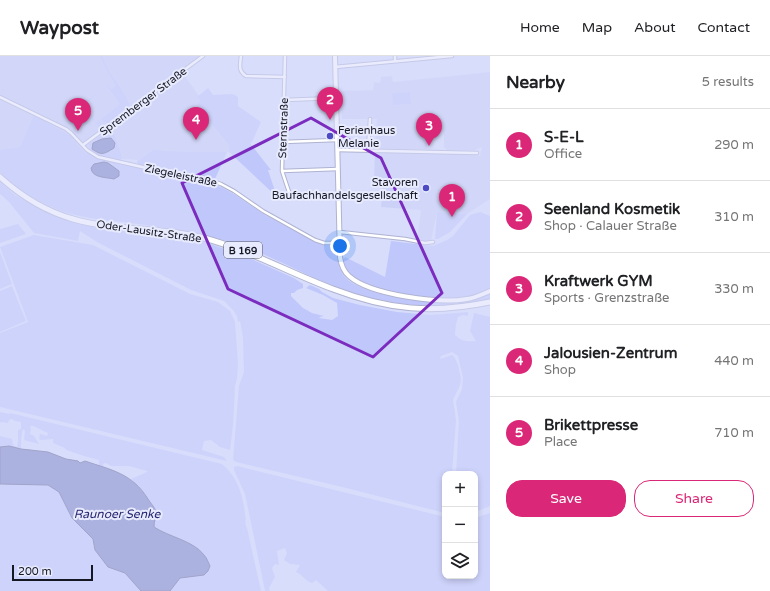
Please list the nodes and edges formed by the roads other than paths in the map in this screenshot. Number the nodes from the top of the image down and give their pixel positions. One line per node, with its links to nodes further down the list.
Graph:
1 (203, 56): 17 (street, Spremberger Straße)
2 (241, 56): 10 (street)
3 (285, 56): 10 (street, Sternstraße)
4 (335, 56): 9 (street)
5 (395, 56): 8 (street)
6 (452, 56): 7 (street)
7 (420, 58): 8 (street)
8 (395, 61): 9 (street)
9 (335, 67): 12 (street)
10 (285, 77): 13 (street, Sternstraße)
11 (0, 97): 17 (street)
12 (336, 98): 13 (street); 15 (street)
13 (284, 100): 16 (street, Sternstraße)
14 (370, 119): 19 (street)
15 (337, 140): 16 (street); 18 (street)
16 (284, 142): 22 (street, Sternstraße)
17 (83, 145): 27 (street, Ziegeleistraße)
18 (337, 150): 19 (street); 21 (street)
19 (368, 150): 20 (street)
20 (477, 153)
21 (338, 170): 22 (street); 24 (street)
22 (282, 171): 24 (street, Sternstraße)
23 (0, 177): 29 (highway, Oder-Lausitz-Straße / B 169)
24 (338, 197): 25 (street)
25 (339, 232): 26 (street); 27 (street)
26 (434, 242)
27 (340, 243): 28 (street)
28 (490, 291)
29 (490, 302)

